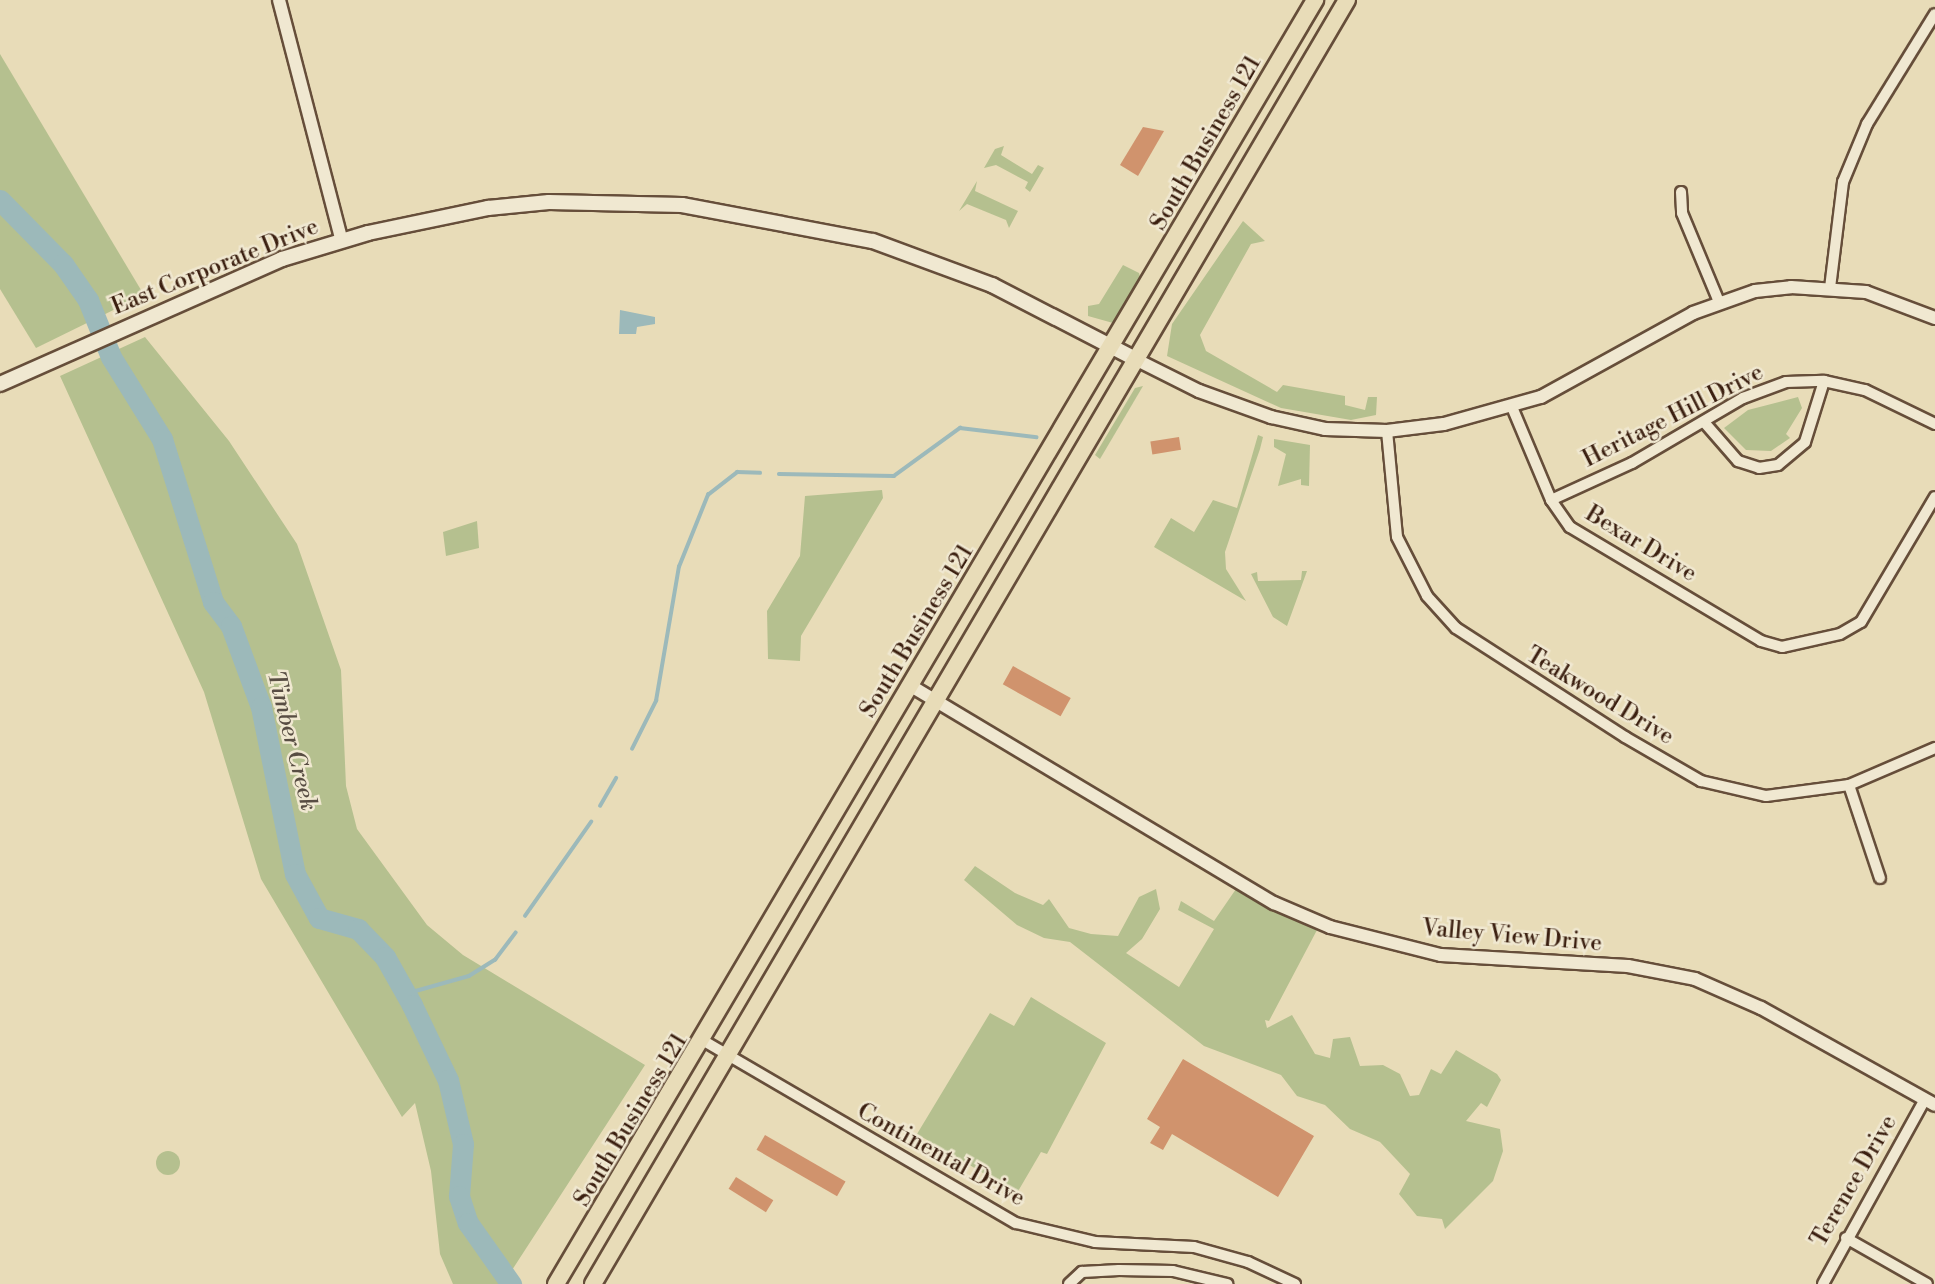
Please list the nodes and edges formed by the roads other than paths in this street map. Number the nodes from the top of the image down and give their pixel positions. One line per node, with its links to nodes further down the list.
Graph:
1 (279, 0): 8 (street)
2 (1315, 0): 5 (main road, South Business 121)
3 (1347, 0): 6 (main road)
4 (1935, 14): 9 (street)
5 (1277, 64): 6 (main road); 12 (main road, South Business 121)
6 (1301, 79): 13 (main road)
7 (1681, 192): 10 (street)
8 (342, 241): 12 (main road, East Corporate Drive); 15 (main road, East Corporate Drive)
9 (1830, 288): 10 (street); 11 (street)
10 (1719, 302): 16 (street)
11 (1935, 318)
12 (1114, 347): 13 (main road, East Corporate Drive); 22 (main road, South Business 121)
13 (1138, 359): 19 (street); 23 (main road)
14 (1824, 381): 17 (street, Heritage Hill Drive); 17 (street); 18 (street, Heritage Hill Drive)
15 (0, 384)
16 (1512, 407): 19 (street); 21 (street, Bexar Drive)
17 (1704, 422): 21 (street, Heritage Hill Drive)
18 (1935, 424)
19 (1387, 431): 25 (street, Teakwood Drive)
20 (1935, 497): 21 (street, Bexar Drive)
21 (1550, 500)
22 (911, 686): 23 (street, Valley View Drive); 27 (main road, South Business 121)
23 (937, 702): 28 (main road); 29 (street, Valley View Drive)
24 (1935, 748): 25 (street, Teakwood Drive)
25 (1849, 785): 26 (street)
26 (1880, 878)
27 (704, 1041): 28 (street, Continental Drive); 31 (main road, South Business 121)
28 (729, 1057): 32 (main road); 35 (street, Continental Drive)
29 (1930, 1102): 30 (street, Terence Drive)
30 (1846, 1238): 36 (street, Terence Drive); 37 (street)
31 (556, 1284)
32 (593, 1284)
33 (1069, 1284): 34 (street)
34 (1227, 1284)
35 (1295, 1284)
36 (1823, 1284)
37 (1927, 1284)

